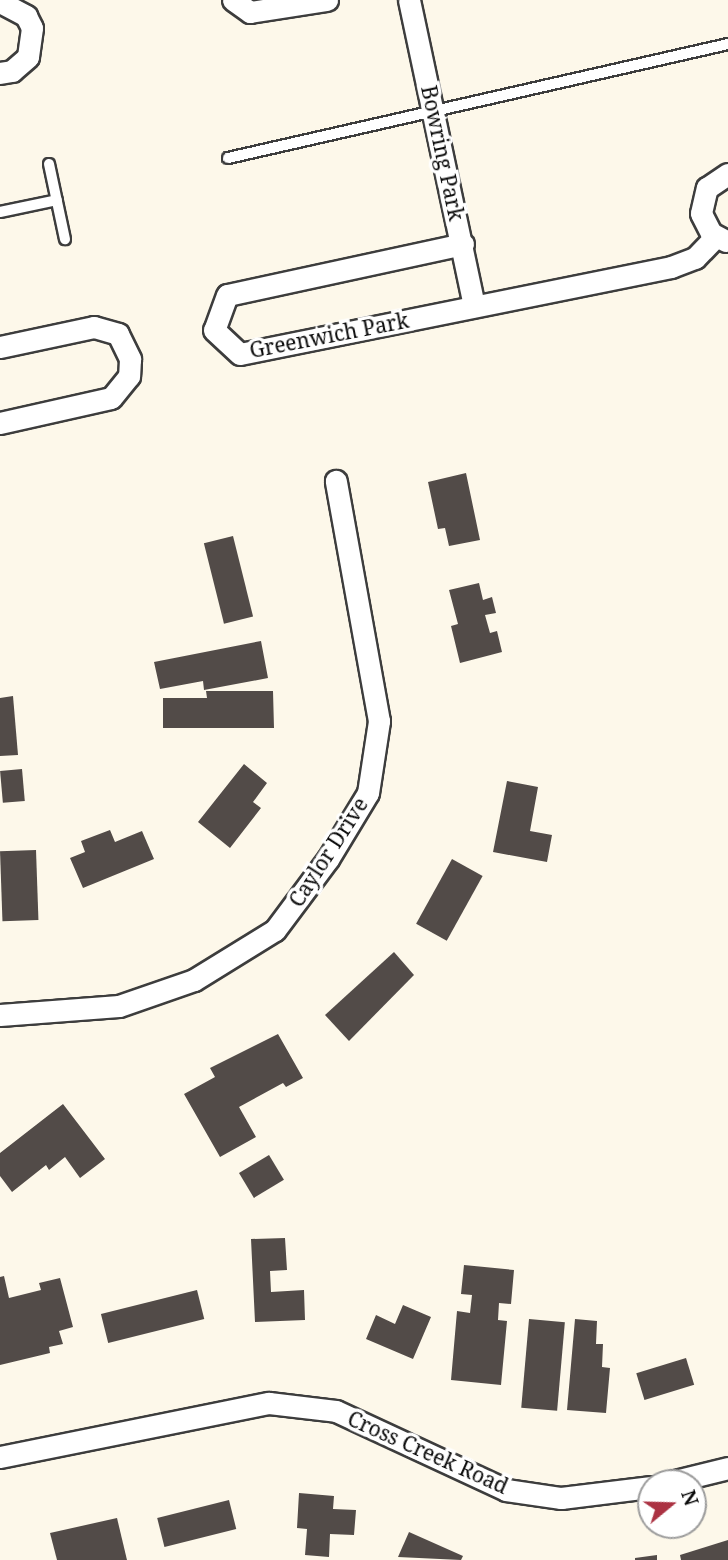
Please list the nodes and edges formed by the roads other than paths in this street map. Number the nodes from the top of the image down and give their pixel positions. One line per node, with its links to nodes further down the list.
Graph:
1 (233, 0): 2 (street)
2 (327, 0)
3 (409, 0): 7 (street, Bowring Park)
4 (0, 2): 6 (street)
5 (728, 44): 7 (lane)
6 (0, 73)
7 (433, 111): 8 (lane); 15 (street, Bowring Park)
8 (228, 159)
9 (49, 164): 11 (lane)
10 (728, 174): 14 (street, Greenwich Park)
11 (57, 200): 12 (lane); 13 (lane)
12 (0, 212)
13 (65, 239)
14 (722, 239): 16 (street, Greenwich Park)
15 (463, 243): 16 (street, Bowring Park); 16 (street, Greenwich Park)
16 (474, 306)
17 (0, 347): 18 (street)
18 (0, 423)
19 (336, 481): 20 (street, Caylor Drive)
20 (0, 1015)
21 (0, 1457): 24 (street, Cross Creek Road)
22 (728, 1468): 23 (street)
23 (707, 1473)
24 (637, 1489)

